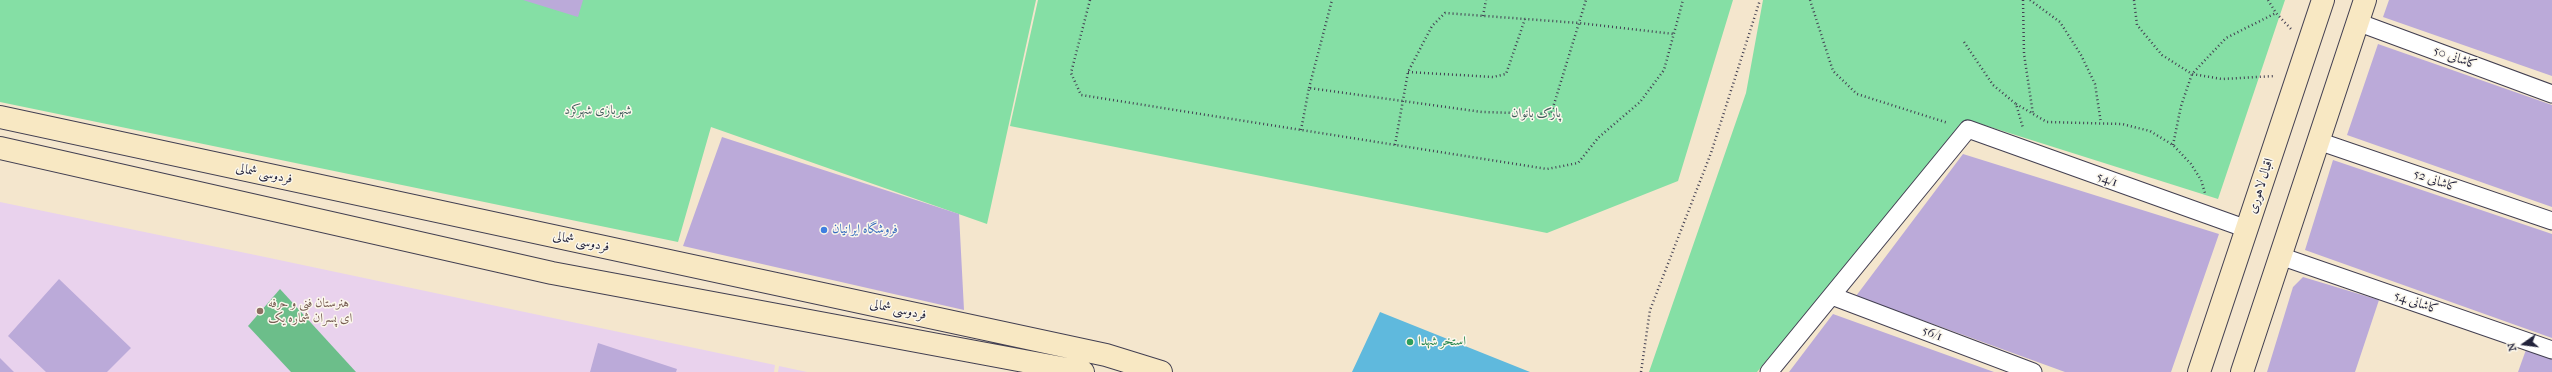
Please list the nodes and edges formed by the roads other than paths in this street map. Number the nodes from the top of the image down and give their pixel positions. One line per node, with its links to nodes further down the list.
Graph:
1 (2323, 0): 9 (main road, اقبال لاهوری)
2 (2364, 0): 3 (main road)
3 (2357, 22): 4 (street, کاشانی 50); 6 (main road)
4 (2552, 94)
5 (0, 117): 14 (main road, فردوسی شمالی)
6 (2318, 141): 8 (street, کاشانی 52); 10 (main road)
7 (0, 148): 13 (main road, فردوسی شمالی)
8 (2552, 222)
9 (2247, 229): 11 (street, 54/1); 17 (main road, اقبال لاهوری)
10 (2280, 256): 12 (street, کاشانی 54); 18 (main road)
11 (1832, 296): 15 (street); 16 (street, 56/1)
12 (2552, 350)
13 (1083, 372)
14 (1161, 372)
15 (1769, 372)
16 (2033, 372)
17 (2199, 372)
18 (2242, 372)

